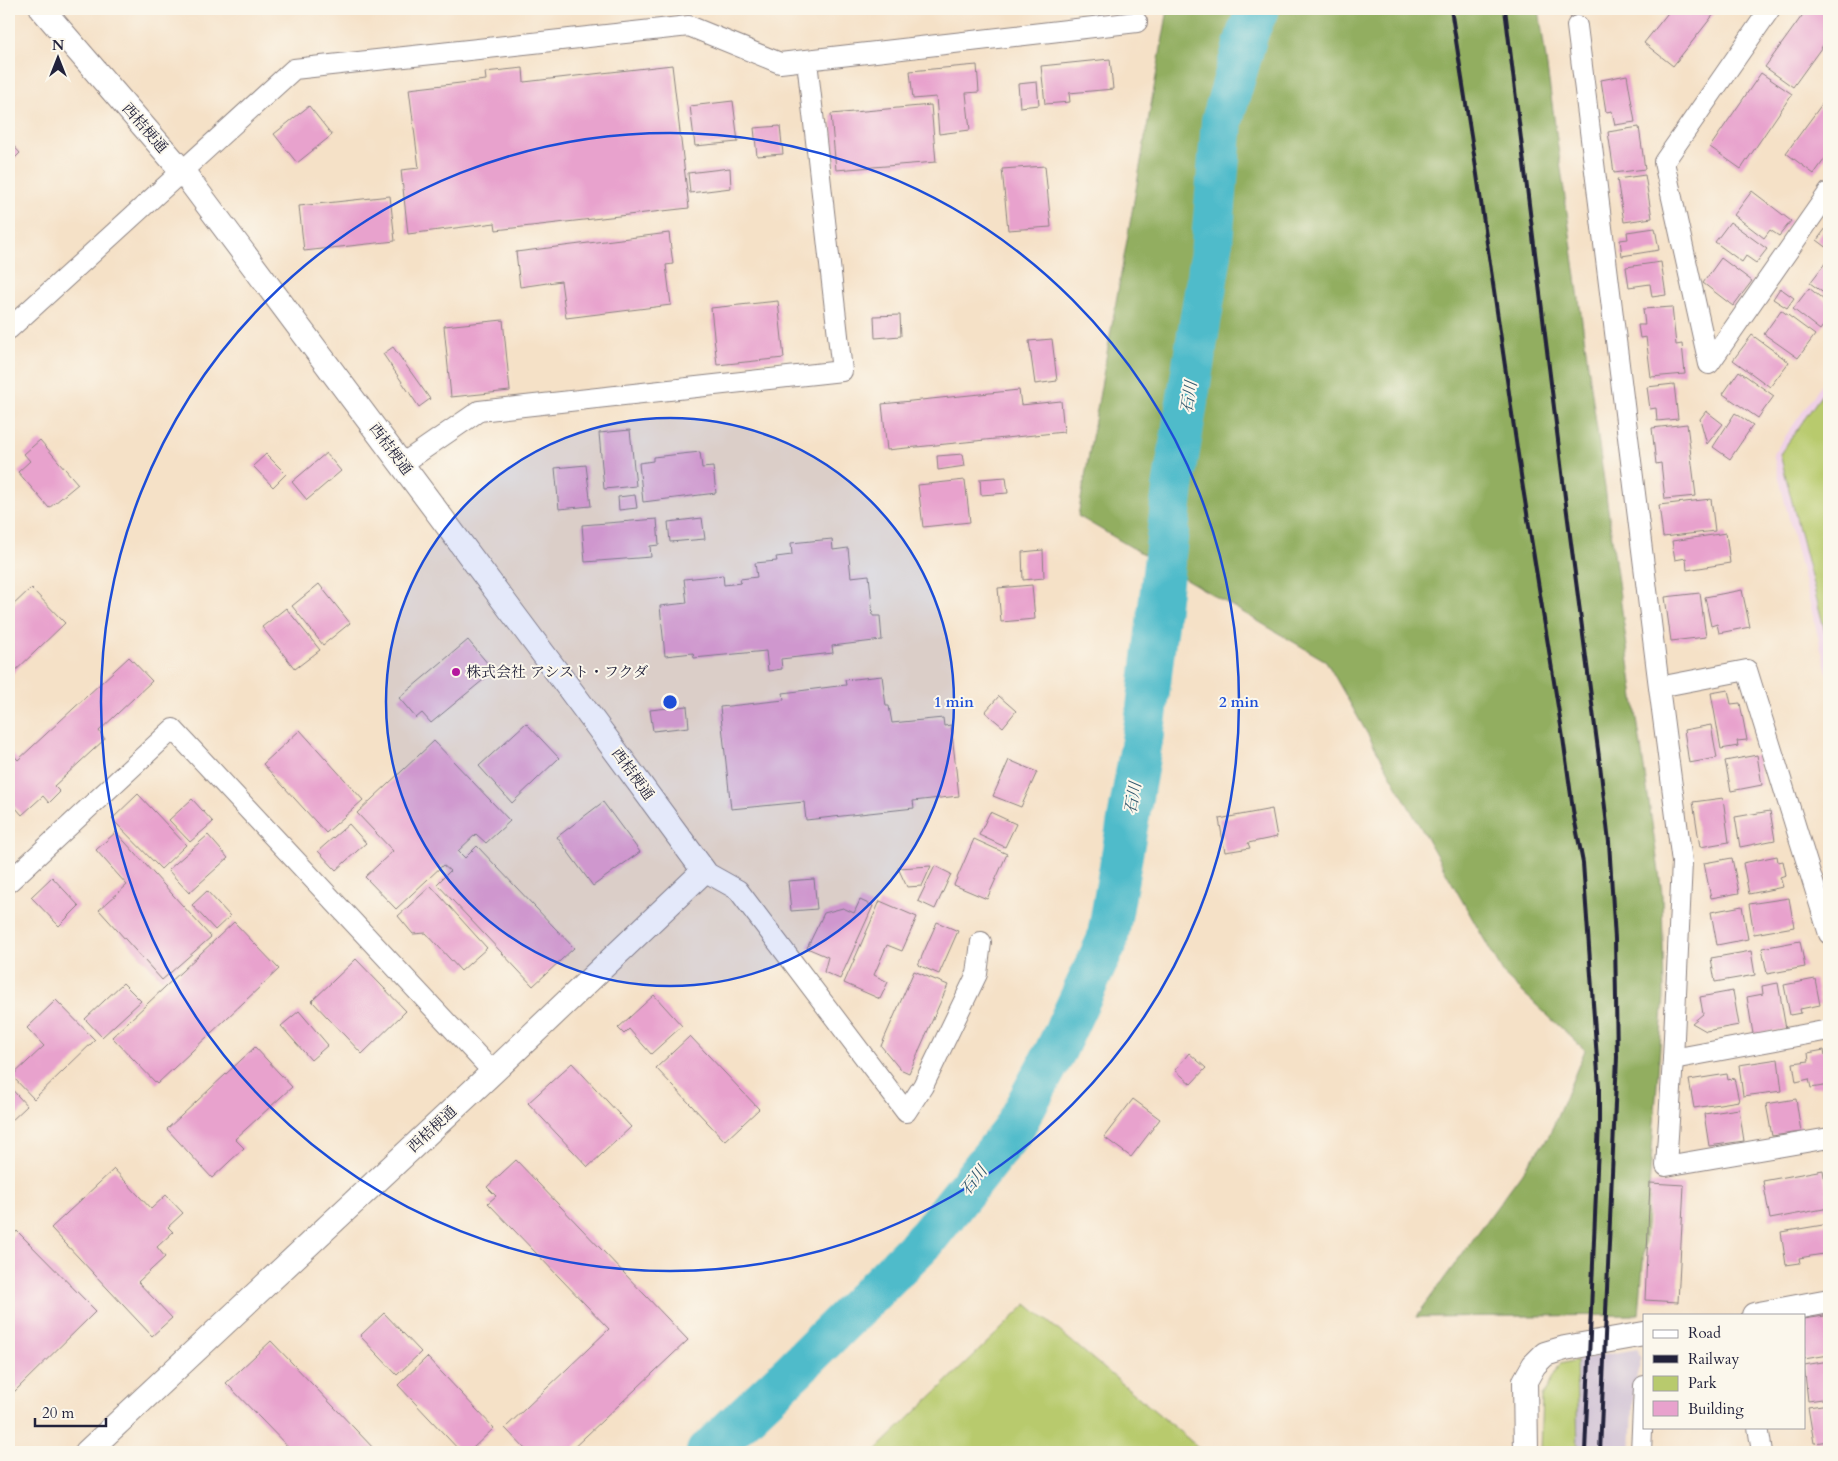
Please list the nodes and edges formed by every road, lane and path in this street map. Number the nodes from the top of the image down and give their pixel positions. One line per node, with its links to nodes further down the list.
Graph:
1 (42, 9): 6 (street, 西桔梗通)
2 (1770, 9): 7 (street)
3 (1137, 22): 5 (street)
4 (1577, 26): 10 (street)
5 (807, 61): 6 (street); 9 (street)
6 (183, 172): 8 (street); 9 (street, 西桔梗通)
7 (1829, 192)
8 (9, 329)
9 (402, 464): 11 (street, 西桔梗通)
10 (1658, 687): 13 (street); 16 (street)
11 (704, 871): 14 (street); 17 (street, 西桔梗通)
12 (9, 882): 17 (street)
13 (1829, 934)
14 (981, 942)
15 (1829, 1030): 16 (street)
16 (1673, 1059): 18 (street)
17 (493, 1072): 24 (street, 西桔梗通)
18 (1829, 1138)
19 (1829, 1301): 20 (street)
20 (1759, 1314)
21 (1643, 1334): 25 (street)
22 (1643, 1408): 26 (street)
23 (1758, 1428): 27 (street)
24 (87, 1452)
25 (1526, 1452)
26 (1641, 1452)
27 (1762, 1452)

